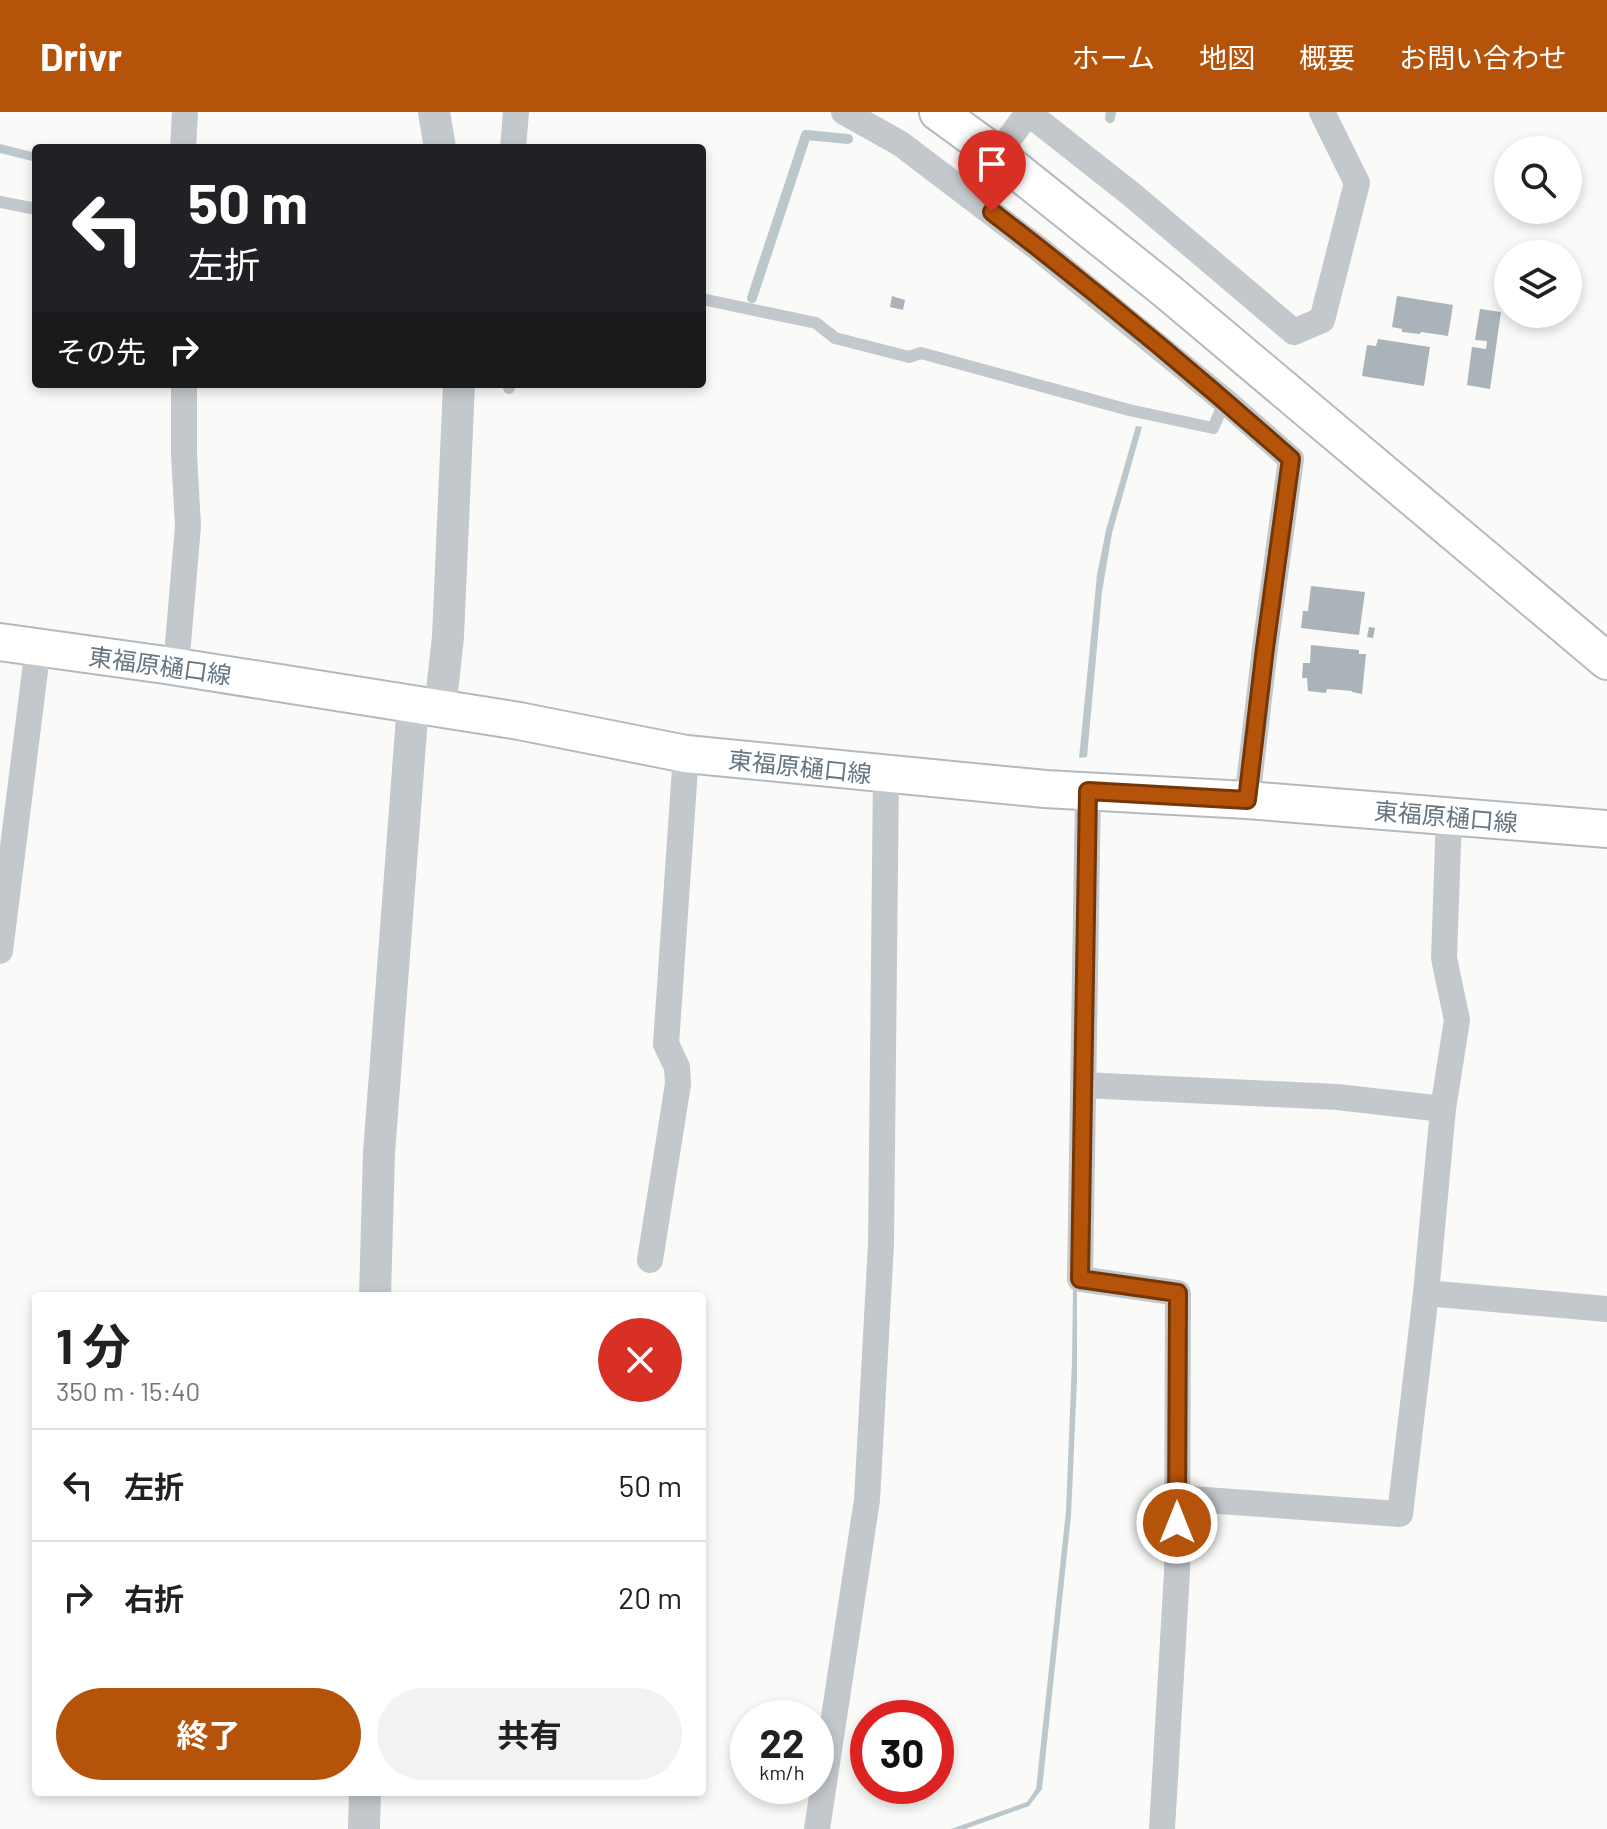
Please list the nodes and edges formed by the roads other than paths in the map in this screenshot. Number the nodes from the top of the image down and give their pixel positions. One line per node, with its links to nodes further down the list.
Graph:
1 (185, 112): 8 (street)
2 (434, 112): 9 (street)
3 (516, 112): 10 (street)
4 (844, 112): 12 (street)
5 (938, 112): 11 (main road)
6 (1028, 112): 7 (street); 11 (street)
7 (1322, 112)
8 (183, 144)
9 (439, 144)
10 (513, 144)
11 (997, 155): 12 (street); 21 (main road)
12 (968, 194): 18 (street)
13 (0, 202): 14 (lane)
14 (32, 208)
15 (706, 300): 18 (lane)
16 (184, 388): 22 (street)
17 (459, 388): 23 (street)
18 (1225, 401): 27 (street)
19 (0, 642): 20 (main road, 東福原樋口線)
20 (38, 647): 22 (main road, 東福原樋口線); 30 (street)
21 (1607, 661)
22 (176, 667): 23 (main road, 東福原樋口線)
23 (426, 706): 24 (main road, 東福原樋口線); 34 (street)
24 (686, 754): 25 (main road, 東福原樋口線); 33 (street)
25 (886, 774): 26 (main road, 東福原樋口線); 40 (street)
26 (1088, 791): 27 (main road, 東福原樋口線); 31 (street)
27 (1247, 800): 28 (main road, 東福原樋口線)
28 (1449, 815): 29 (main road, 東福原樋口線); 32 (street)
29 (1607, 829)
30 (0, 951)
31 (1083, 1085): 32 (street); 37 (street)
32 (1443, 1109): 35 (street)
33 (650, 1260)
34 (375, 1292)
35 (1426, 1293): 36 (street); 37 (street)
36 (1607, 1309)
37 (1177, 1498): 41 (street)
38 (365, 1796): 39 (street)
39 (364, 1829)
40 (817, 1829)
41 (1162, 1829)

